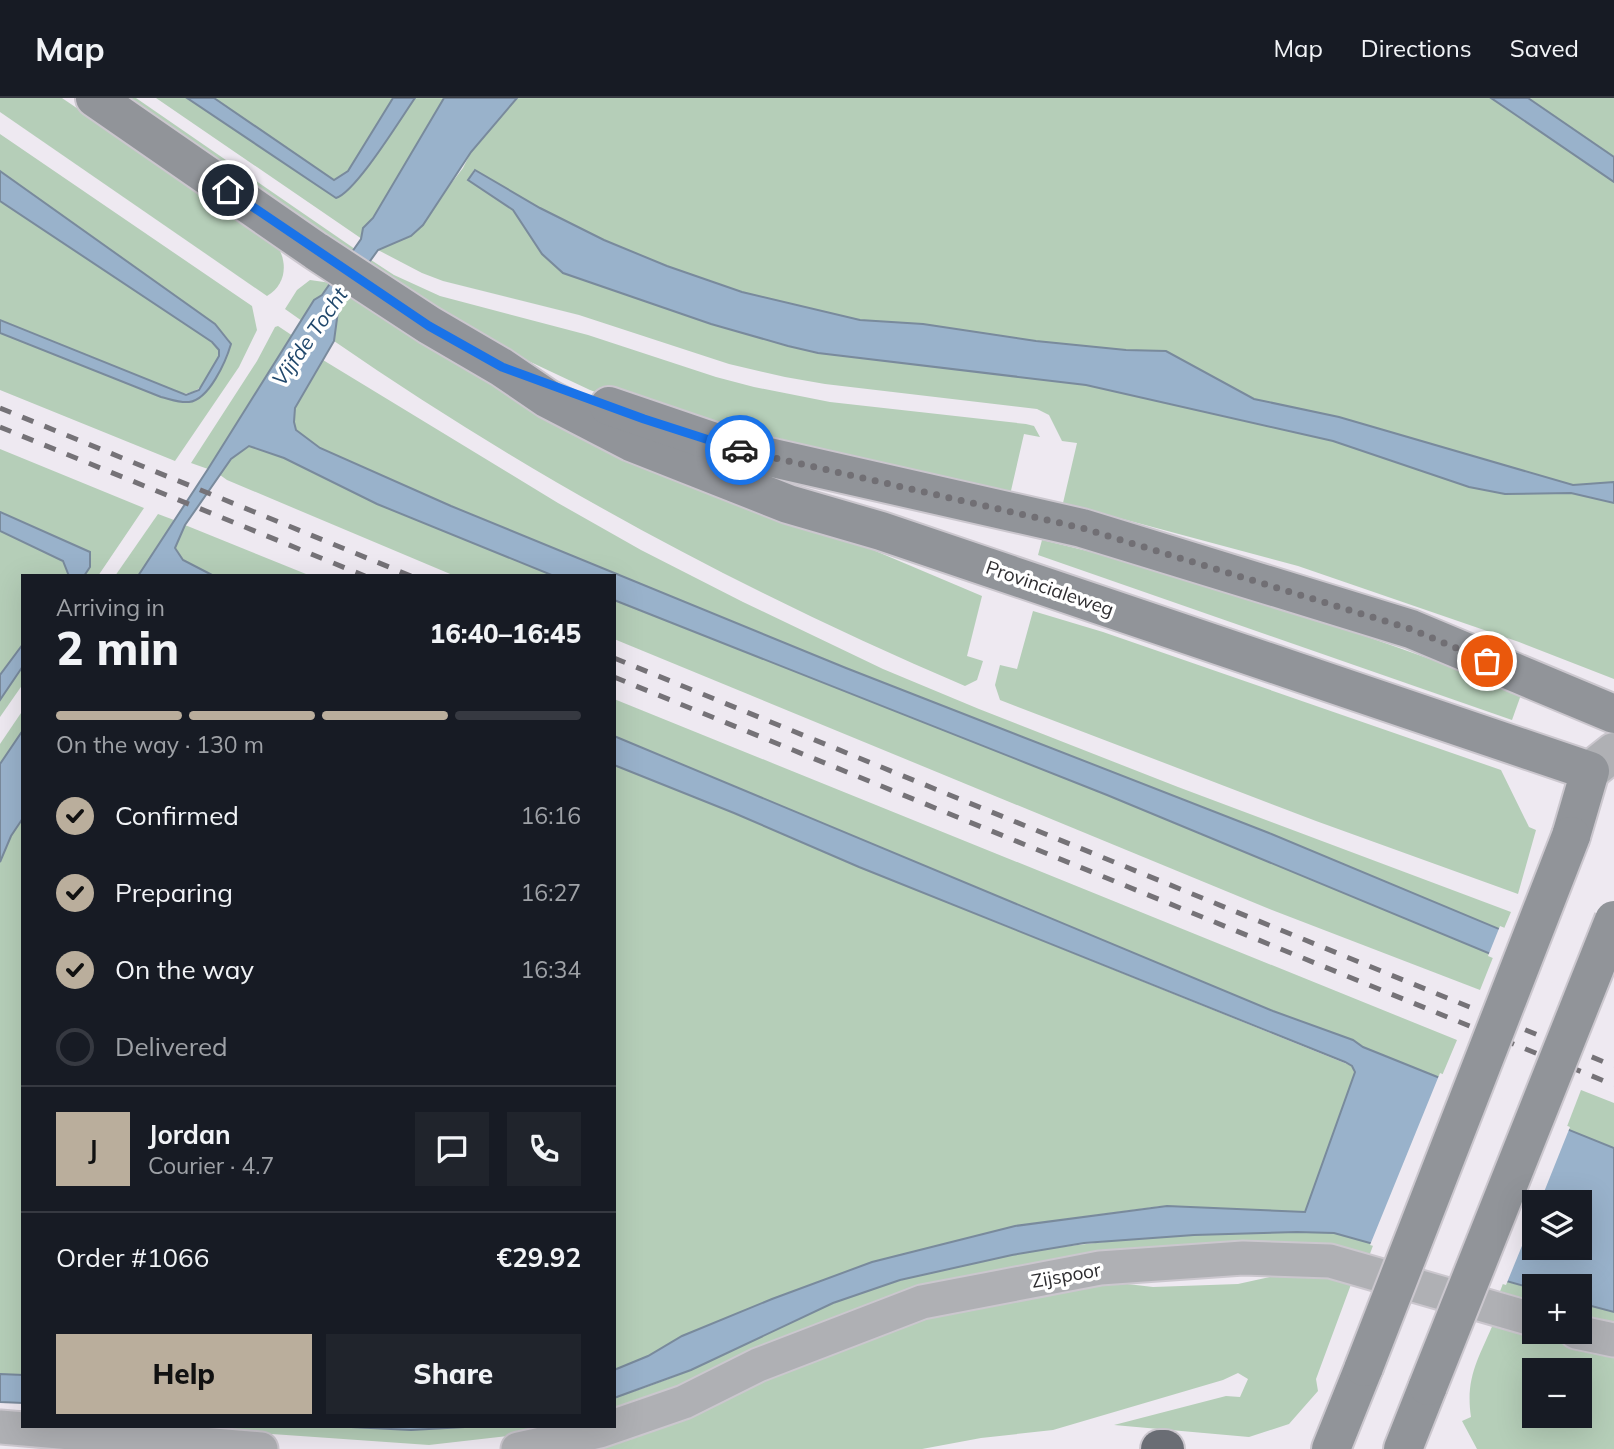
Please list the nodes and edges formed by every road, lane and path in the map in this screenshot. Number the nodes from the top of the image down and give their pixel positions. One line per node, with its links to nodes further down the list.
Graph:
1 (95, 98): 2 (main road, Provincialeweg)
2 (502, 367): 3 (main road, Provincialeweg); 4 (main road, Provincialeweg)
3 (1614, 714)
4 (1606, 767): 14 (main road, bridge)
5 (1614, 920): 15 (main road, bridge)
6 (1522, 1316): 9 (street, Zijspoor)
7 (1592, 1335): 8 (street)
8 (1614, 1340)
9 (616, 1425)
10 (0, 1427): 12 (street)
11 (609, 1428): 13 (street, Zijspoor)
12 (261, 1449)
13 (518, 1449)
14 (1331, 1449)
15 (1403, 1449)

